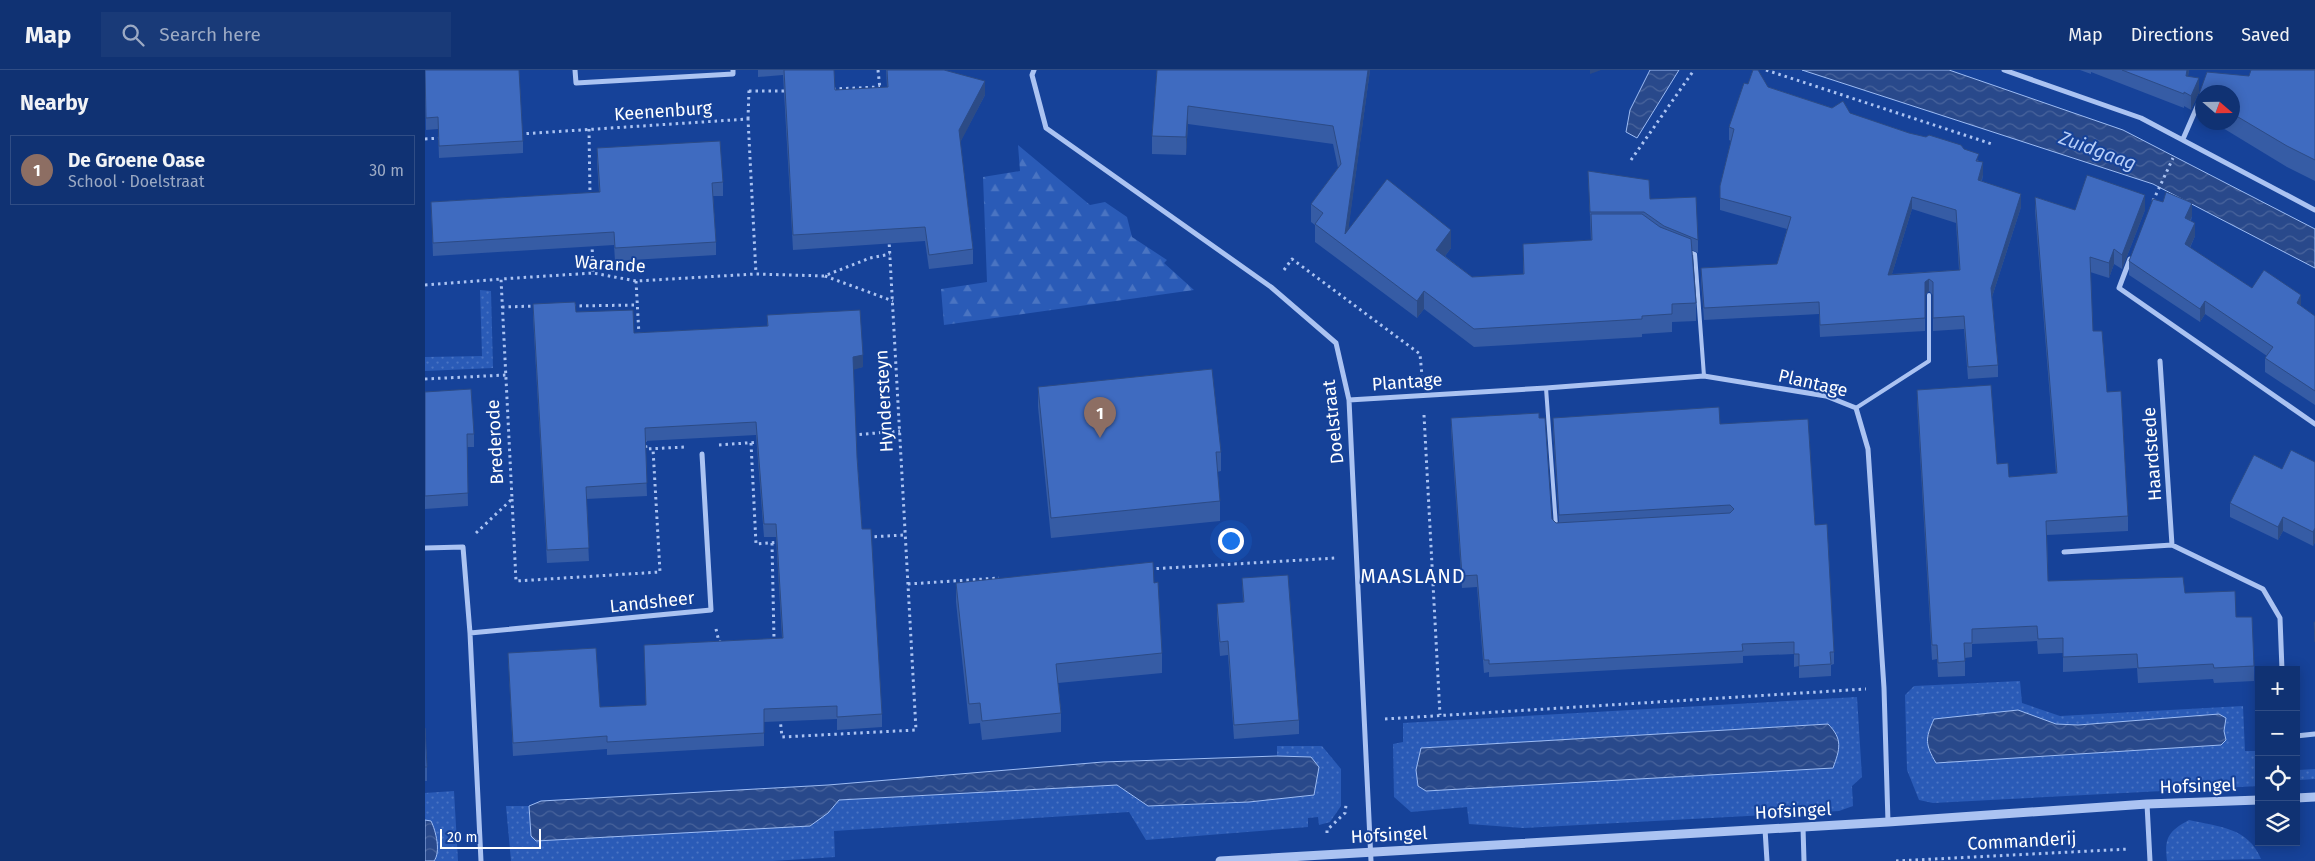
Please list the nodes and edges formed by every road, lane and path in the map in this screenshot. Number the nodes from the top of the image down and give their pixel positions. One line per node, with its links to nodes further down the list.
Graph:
1 (575, 70): 7 (street)
2 (879, 70): 8 (path)
3 (1034, 70): 37 (street, Doelstraat)
4 (1694, 70): 22 (path)
5 (1766, 70): 20 (path)
6 (2004, 70): 19 (street)
7 (733, 72): 11 (path)
8 (880, 87): 9 (path); 12 (path)
9 (832, 89)
10 (795, 90): 11 (path)
11 (749, 91): 14 (path)
12 (880, 97)
13 (2195, 112): 19 (street)
14 (748, 119): 15 (path, Keenenburg); 32 (path)
15 (589, 129): 16 (path, Keenenburg); 23 (path)
16 (512, 134)
17 (444, 138): 18 (path)
18 (425, 139)
19 (2183, 139): 25 (street)
20 (1991, 144)
21 (2175, 154): 24 (path)
22 (1631, 160)
23 (591, 200)
24 (2153, 201)
25 (2315, 210)
26 (889, 234): 30 (path, Hyndersteyn)
27 (592, 236): 31 (path)
28 (1687, 251): 47 (lane)
29 (2133, 253): 53 (street)
30 (890, 254): 33 (path, Warande); 39 (path, Hyndersteyn)
31 (593, 273): 34 (path, Warande); 35 (path, Warande)
32 (755, 274): 33 (path, Warande); 35 (path, Warande)
33 (824, 276): 39 (path)
34 (501, 279): 36 (path, Warande); 43 (path)
35 (636, 281): 40 (path)
36 (425, 285)
37 (1271, 287): 50 (path); 51 (street, Doelstraat)
38 (1929, 295): 52 (lane)
39 (893, 301): 55 (path, Hyndersteyn)
40 (638, 305): 42 (path); 44 (path)
41 (541, 306): 43 (path)
42 (570, 306)
43 (502, 307): 46 (path)
44 (639, 343)
45 (2160, 361): 69 (street, Haardstede)
46 (506, 375): 48 (path); 63 (path, Brederode)
47 (1704, 376): 49 (street, Plantage); 52 (street, Plantage)
48 (425, 379)
49 (1546, 388): 50 (street, Plantage); 64 (lane)
50 (1422, 394): 51 (street, Plantage); 85 (path)
51 (1349, 400): 73 (street, Doelstraat)
52 (1856, 408): 84 (street, Plantage)
53 (2315, 424)
54 (644, 429): 61 (path)
55 (900, 431): 56 (path); 65 (path, Hyndersteyn)
56 (850, 435)
57 (761, 442): 58 (path)
58 (751, 443): 59 (path); 67 (path)
59 (711, 445)
60 (692, 446): 61 (path)
61 (653, 449): 63 (path)
62 (702, 454): 77 (street, Landsheer)
63 (512, 499): 70 (path, Brederode)
64 (1556, 531)
65 (904, 534): 66 (path); 76 (path, Hyndersteyn)
66 (867, 537)
67 (772, 542): 68 (path); 79 (path)
68 (781, 542)
69 (2172, 545): 72 (street); 83 (street)
70 (463, 546): 71 (street); 78 (street)
71 (425, 548)
72 (2064, 552)
73 (1356, 557): 74 (path); 90 (street, Doelstraat)
74 (1147, 570)
75 (1007, 578): 76 (path)
76 (907, 584): 86 (path, Hyndersteyn)
77 (711, 610): 78 (street, Landsheer); 81 (path)
78 (470, 633): 101 (street)
79 (774, 639): 80 (path); 82 (path)
80 (765, 640)
81 (728, 641)
82 (775, 649)
83 (2282, 666)
84 (1883, 688): 85 (path); 95 (street, Plantage)
85 (1440, 715): 87 (path)
86 (780, 717)
87 (1385, 729)
88 (2315, 734): 89 (street)
89 (2300, 736)
90 (1367, 788): 99 (path, Hofsingel); 100 (street, Doelstraat)
91 (2315, 796): 92 (street)
92 (2300, 798)
93 (2255, 800): 94 (street, Hofsingel)
94 (2147, 804): 95 (street, Hofsingel); 98 (street)
95 (1888, 822): 96 (street, Hofsingel)
96 (1803, 827): 97 (street, Hofsingel); 104 (street)
97 (1765, 828): 100 (street, Hofsingel); 103 (street)
98 (2149, 848): 105 (path, Commanderij); 106 (street)
99 (1329, 855): 100 (street, Hofsingel); 102 (street, Hofsingel)
100 (1371, 857)
101 (481, 861)
102 (1220, 861)
103 (1767, 861)
104 (1804, 861)
105 (1895, 861)
106 (2150, 861)

